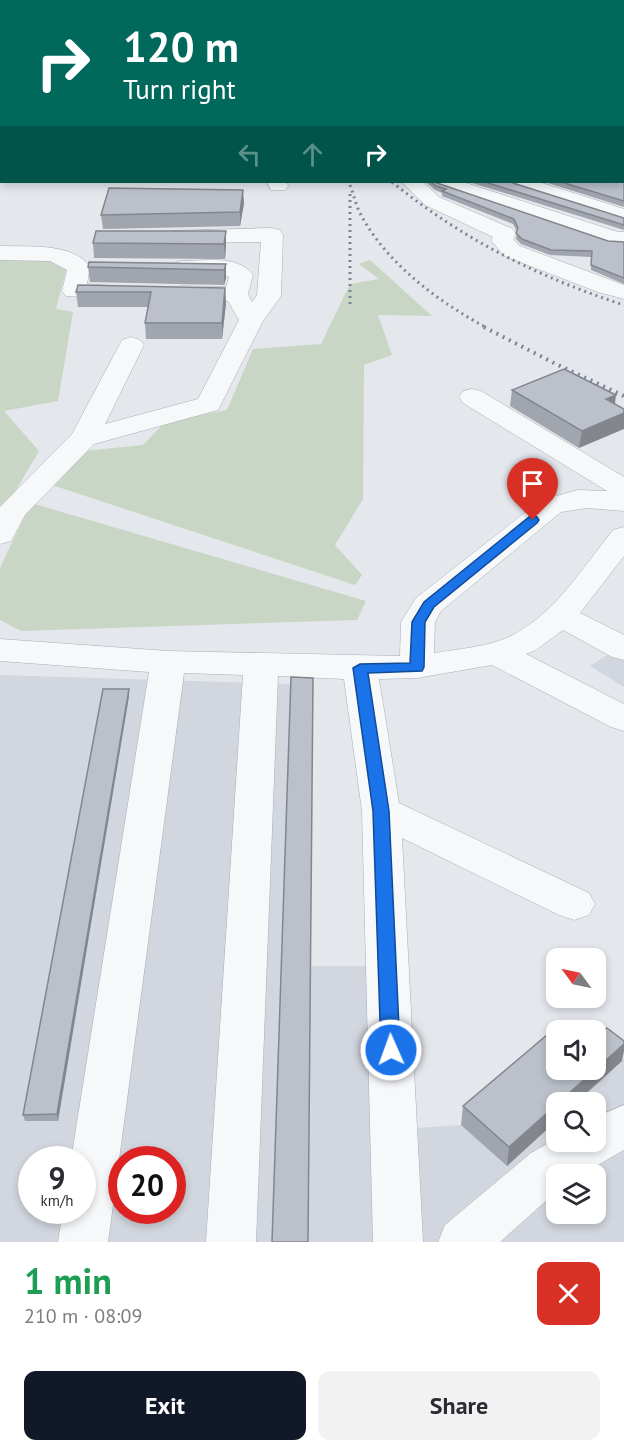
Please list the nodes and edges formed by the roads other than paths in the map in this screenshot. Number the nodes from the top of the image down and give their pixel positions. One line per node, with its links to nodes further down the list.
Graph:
1 (413, 183): 9 (lane)
2 (447, 183): 11 (lane)
3 (523, 183): 5 (lane)
4 (577, 183): 5 (lane)
5 (554, 193): 7 (lane)
6 (624, 195): 7 (lane)
7 (598, 207): 8 (lane)
8 (624, 216)
9 (505, 234): 11 (lane); 14 (lane)
10 (153, 237): 16 (lane)
11 (620, 239)
12 (0, 253): 15 (lane)
13 (160, 267): 15 (lane)
14 (624, 292)
15 (236, 294): 16 (lane)
16 (251, 320): 19 (lane)
17 (131, 345): 19 (lane)
18 (472, 397): 20 (lane)
19 (84, 438): 22 (lane)
20 (624, 489)
21 (624, 502): 30 (lane)
22 (0, 535)
23 (620, 548): 24 (lane)
24 (561, 616): 25 (lane); 27 (lane)
25 (624, 649)
26 (0, 650): 28 (lane)
27 (497, 653): 30 (lane); 32 (lane)
28 (168, 662): 29 (lane); 38 (lane)
29 (261, 667): 31 (lane); 39 (lane)
30 (417, 667): 31 (lane)
31 (360, 668): 33 (lane)
32 (624, 718)
33 (381, 811): 34 (lane); 40 (lane)
34 (574, 904)
35 (624, 1126): 36 (lane)
36 (606, 1135)
37 (577, 1152): 41 (lane)
38 (83, 1242)
39 (231, 1242)
40 (398, 1242)
41 (463, 1242)

